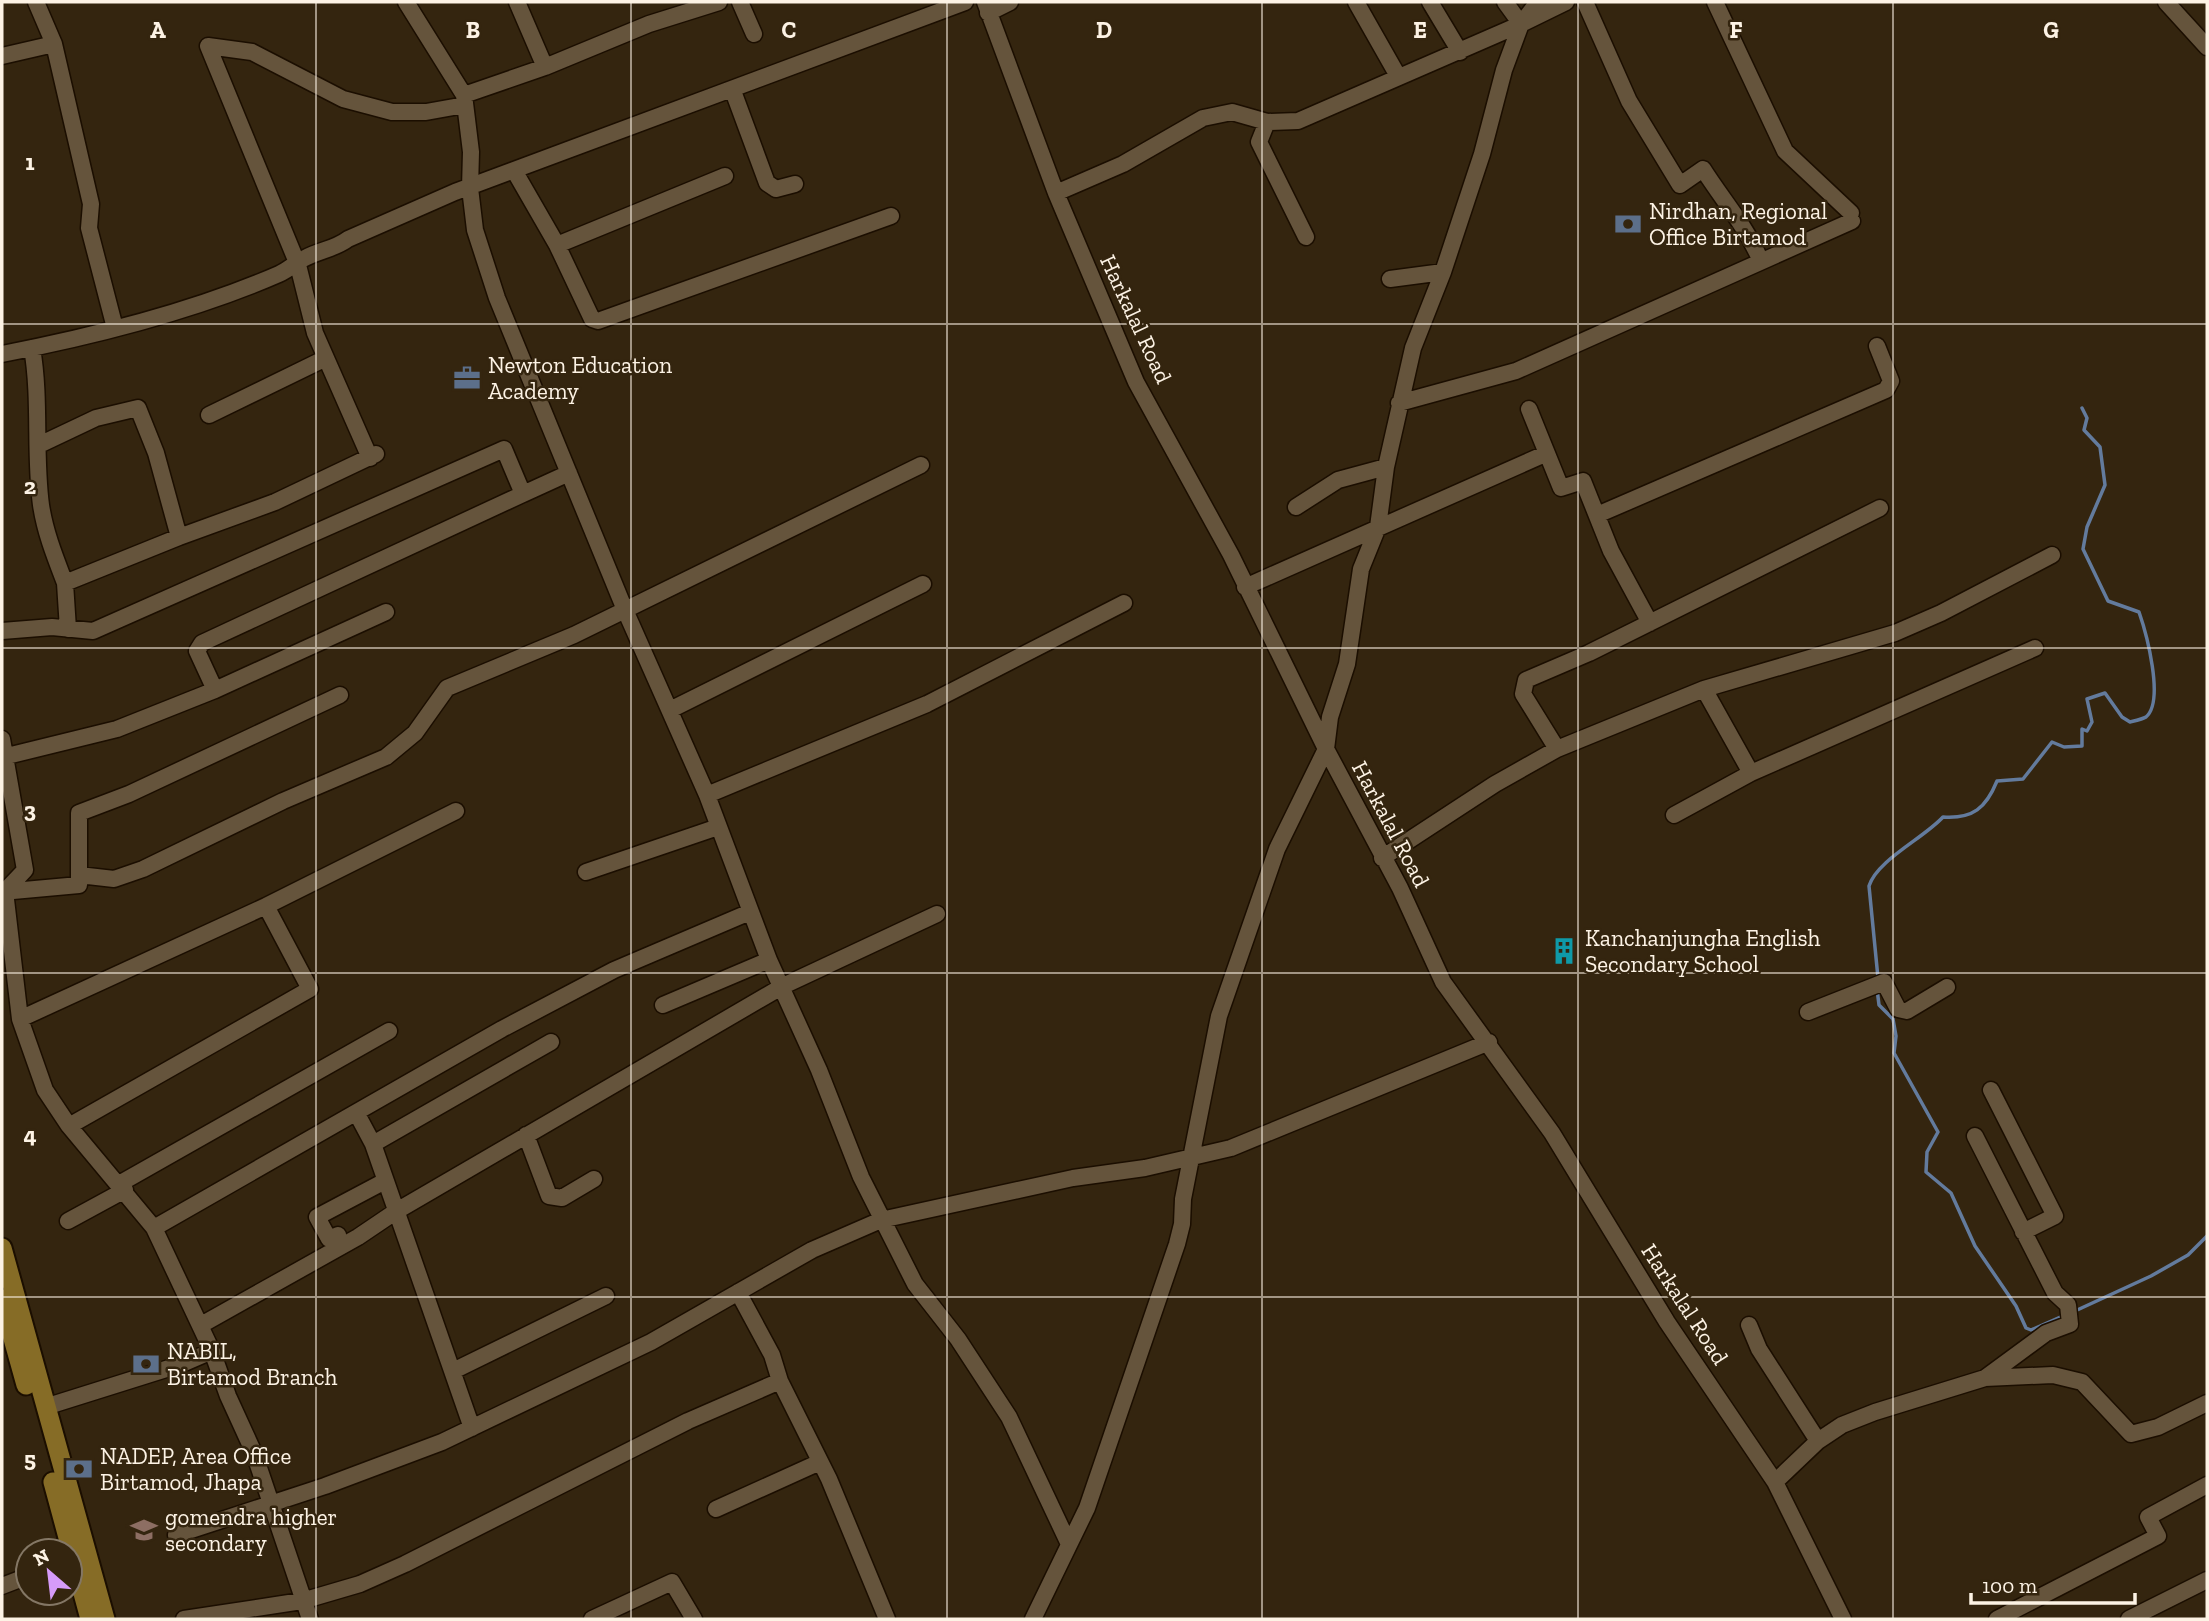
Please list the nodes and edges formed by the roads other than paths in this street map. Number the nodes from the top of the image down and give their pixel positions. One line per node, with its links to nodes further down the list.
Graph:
1 (37, 2): 19 (street)
2 (406, 2): 26 (street)
3 (517, 2): 23 (street)
4 (719, 2): 23 (street)
5 (740, 2): 18 (street)
6 (965, 2): 25 (street)
7 (1010, 2): 16 (street)
8 (1356, 2): 24 (street)
9 (1430, 2): 21 (street)
10 (1505, 2): 17 (street)
11 (1538, 2): 17 (street)
12 (1566, 2): 17 (street)
13 (1585, 2): 36 (street)
14 (1715, 2): 45 (street)
15 (2166, 2): 20 (street)
16 (986, 7): 32 (street, Harkalal Road)
17 (1521, 24): 21 (street); 38 (street)
18 (754, 34)
19 (54, 44): 22 (street); 40 (street)
20 (2207, 47)
21 (1460, 51): 24 (street)
22 (2, 56)
23 (545, 67): 26 (street)
24 (1398, 76): 27 (street)
25 (733, 91): 28 (street); 30 (street)
26 (464, 100): 31 (street); 37 (street)
27 (1267, 122): 32 (street); 34 (street)
28 (515, 172): 31 (street); 35 (street)
29 (725, 176): 35 (street)
30 (795, 184)
31 (470, 188): 37 (street); 52 (street)
32 (1056, 193): 62 (street, Harkalal Road)
33 (891, 216): 35 (street)
34 (1306, 237)
35 (557, 245)
36 (1759, 257)
37 (298, 265): 40 (street); 44 (street)
38 (1443, 272): 39 (street); 45 (street)
39 (1390, 279)
40 (115, 328): 42 (street)
41 (1877, 346): 56 (street)
42 (32, 348): 43 (street); 48 (street)
43 (2, 354)
44 (326, 358): 47 (street); 58 (street)
45 (1399, 403): 51 (street)
46 (1529, 409): 49 (street)
47 (209, 415)
48 (39, 445): 58 (street); 60 (street)
49 (1545, 454): 56 (street); 57 (street)
50 (921, 466): 64 (street)
51 (1386, 467): 54 (street); 57 (street)
52 (569, 473): 53 (street); 64 (street)
53 (523, 494): 67 (street); 70 (street)
54 (1296, 507)
55 (1880, 508): 66 (street)
56 (1597, 515): 66 (street)
57 (1378, 527): 62 (street); 76 (street)
58 (179, 537): 60 (street)
59 (2052, 555): 71 (street)
60 (65, 583): 67 (street)
61 (923, 584): 73 (street)
62 (1244, 587): 76 (street, Harkalal Road)
63 (1124, 603): 79 (street)
64 (625, 610): 73 (street); 85 (street)
65 (386, 612): 70 (street)
66 (1650, 623): 75 (street)
67 (68, 629): 68 (street)
68 (2, 631)
69 (2035, 648): 78 (street)
70 (215, 690): 77 (street)
71 (1704, 690): 75 (street); 78 (street)
72 (340, 695): 85 (street)
73 (670, 710): 79 (street)
74 (2, 739): 77 (street)
75 (1557, 749): 83 (street)
76 (1326, 750): 83 (street, Harkalal Road); 105 (street)
77 (3, 757): 86 (street)
78 (1751, 774): 81 (street)
79 (707, 796): 82 (street)
80 (456, 811): 87 (street)
81 (1674, 815)
82 (718, 827): 84 (street); 88 (street)
83 (1382, 858): 98 (street, Harkalal Road)
84 (586, 872)
85 (79, 875): 86 (street)
86 (4, 891): 95 (street)
87 (266, 906): 95 (street); 101 (street)
88 (750, 912): 90 (street); 100 (street)
89 (937, 914): 91 (street)
90 (769, 960): 91 (street); 93 (street)
91 (783, 986): 102 (street); 110 (street)
92 (1947, 987): 94 (street)
93 (663, 1004)
94 (1808, 1012)
95 (20, 1019): 101 (street)
96 (389, 1031): 108 (street)
97 (551, 1042): 104 (street)
98 (1489, 1042): 105 (street); 131 (street, Harkalal Road)
99 (1992, 1090): 113 (street)
100 (357, 1114): 104 (street); 112 (street)
101 (69, 1126): 108 (street)
102 (526, 1135): 106 (street); 109 (street)
103 (1975, 1136): 113 (street)
104 (373, 1144): 107 (street)
105 (1191, 1158): 110 (street); 138 (street)
106 (594, 1179)
107 (385, 1181): 109 (street); 114 (street)
108 (122, 1187): 111 (street); 112 (street)
109 (395, 1212): 120 (street); 123 (street)
110 (881, 1220): 116 (street); 138 (street)
111 (68, 1222)
112 (154, 1228): 120 (street)
113 (2023, 1232): 124 (street)
114 (338, 1236)
115 (2, 1248): 119 (main road)
116 (738, 1293): 125 (street); 128 (street)
117 (606, 1296): 123 (street)
118 (2, 1299): 119 (main road)
119 (11, 1323): 127 (main road); 136 (main road)
120 (201, 1325): 122 (street)
121 (1749, 1325): 129 (street)
122 (212, 1351): 127 (street); 133 (street)
123 (453, 1370): 128 (street)
124 (1985, 1378): 126 (street); 129 (street)
125 (780, 1381): 130 (street); 142 (street)
126 (2207, 1403)
127 (45, 1408): 137 (main road)
128 (472, 1428): 133 (street)
129 (1818, 1441): 131 (street)
130 (820, 1462): 134 (street); 149 (street)
131 (1775, 1482): 151 (street, Harkalal Road)
132 (2207, 1485): 152 (street)
133 (272, 1504): 135 (street); 142 (street)
134 (716, 1509)
135 (176, 1535)
136 (71, 1537)
137 (72, 1537)
138 (1068, 1542): 150 (street)
139 (84, 1574): 144 (main road)
140 (2207, 1580): 153 (street)
141 (84, 1591): 143 (main road)
142 (302, 1601): 145 (street); 146 (street)
143 (90, 1619)
144 (105, 1619)
145 (184, 1619)
146 (310, 1619)
147 (592, 1619): 148 (street)
148 (694, 1619)
149 (887, 1619)
150 (1033, 1619)
151 (1843, 1619)
152 (1997, 1619)
153 (2129, 1619)

